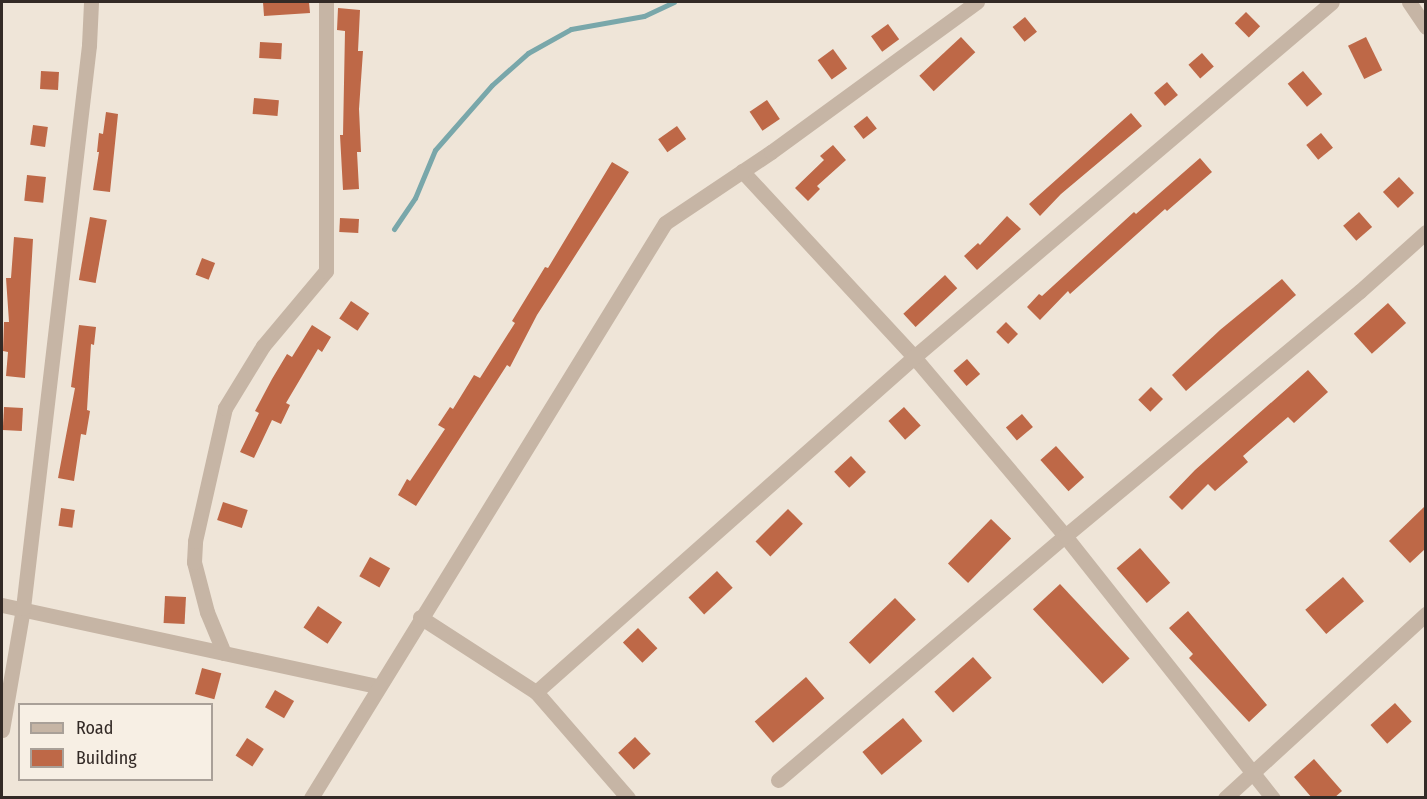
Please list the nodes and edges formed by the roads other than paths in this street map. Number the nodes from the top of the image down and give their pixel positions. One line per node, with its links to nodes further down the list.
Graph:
1 (91, 2): 12 (street)
2 (326, 2): 15 (street)
3 (977, 2): 7 (street)
4 (1332, 2): 9 (street)
5 (1409, 2): 6 (street)
6 (1425, 27)
7 (742, 171): 9 (street); 14 (street)
8 (1425, 232): 10 (street)
9 (914, 357): 10 (street); 17 (street)
10 (1065, 536): 19 (street); 20 (street)
11 (2, 605): 12 (street)
12 (23, 608): 15 (street); 18 (street)
13 (1425, 614): 19 (street)
14 (420, 617): 16 (street); 17 (street)
15 (224, 653): 16 (street)
16 (377, 686): 21 (street)
17 (536, 692): 22 (street)
18 (2, 730)
19 (1251, 774): 23 (street); 24 (street)
20 (778, 780)
21 (311, 798)
22 (628, 798)
23 (1225, 798)
24 (1273, 798)

